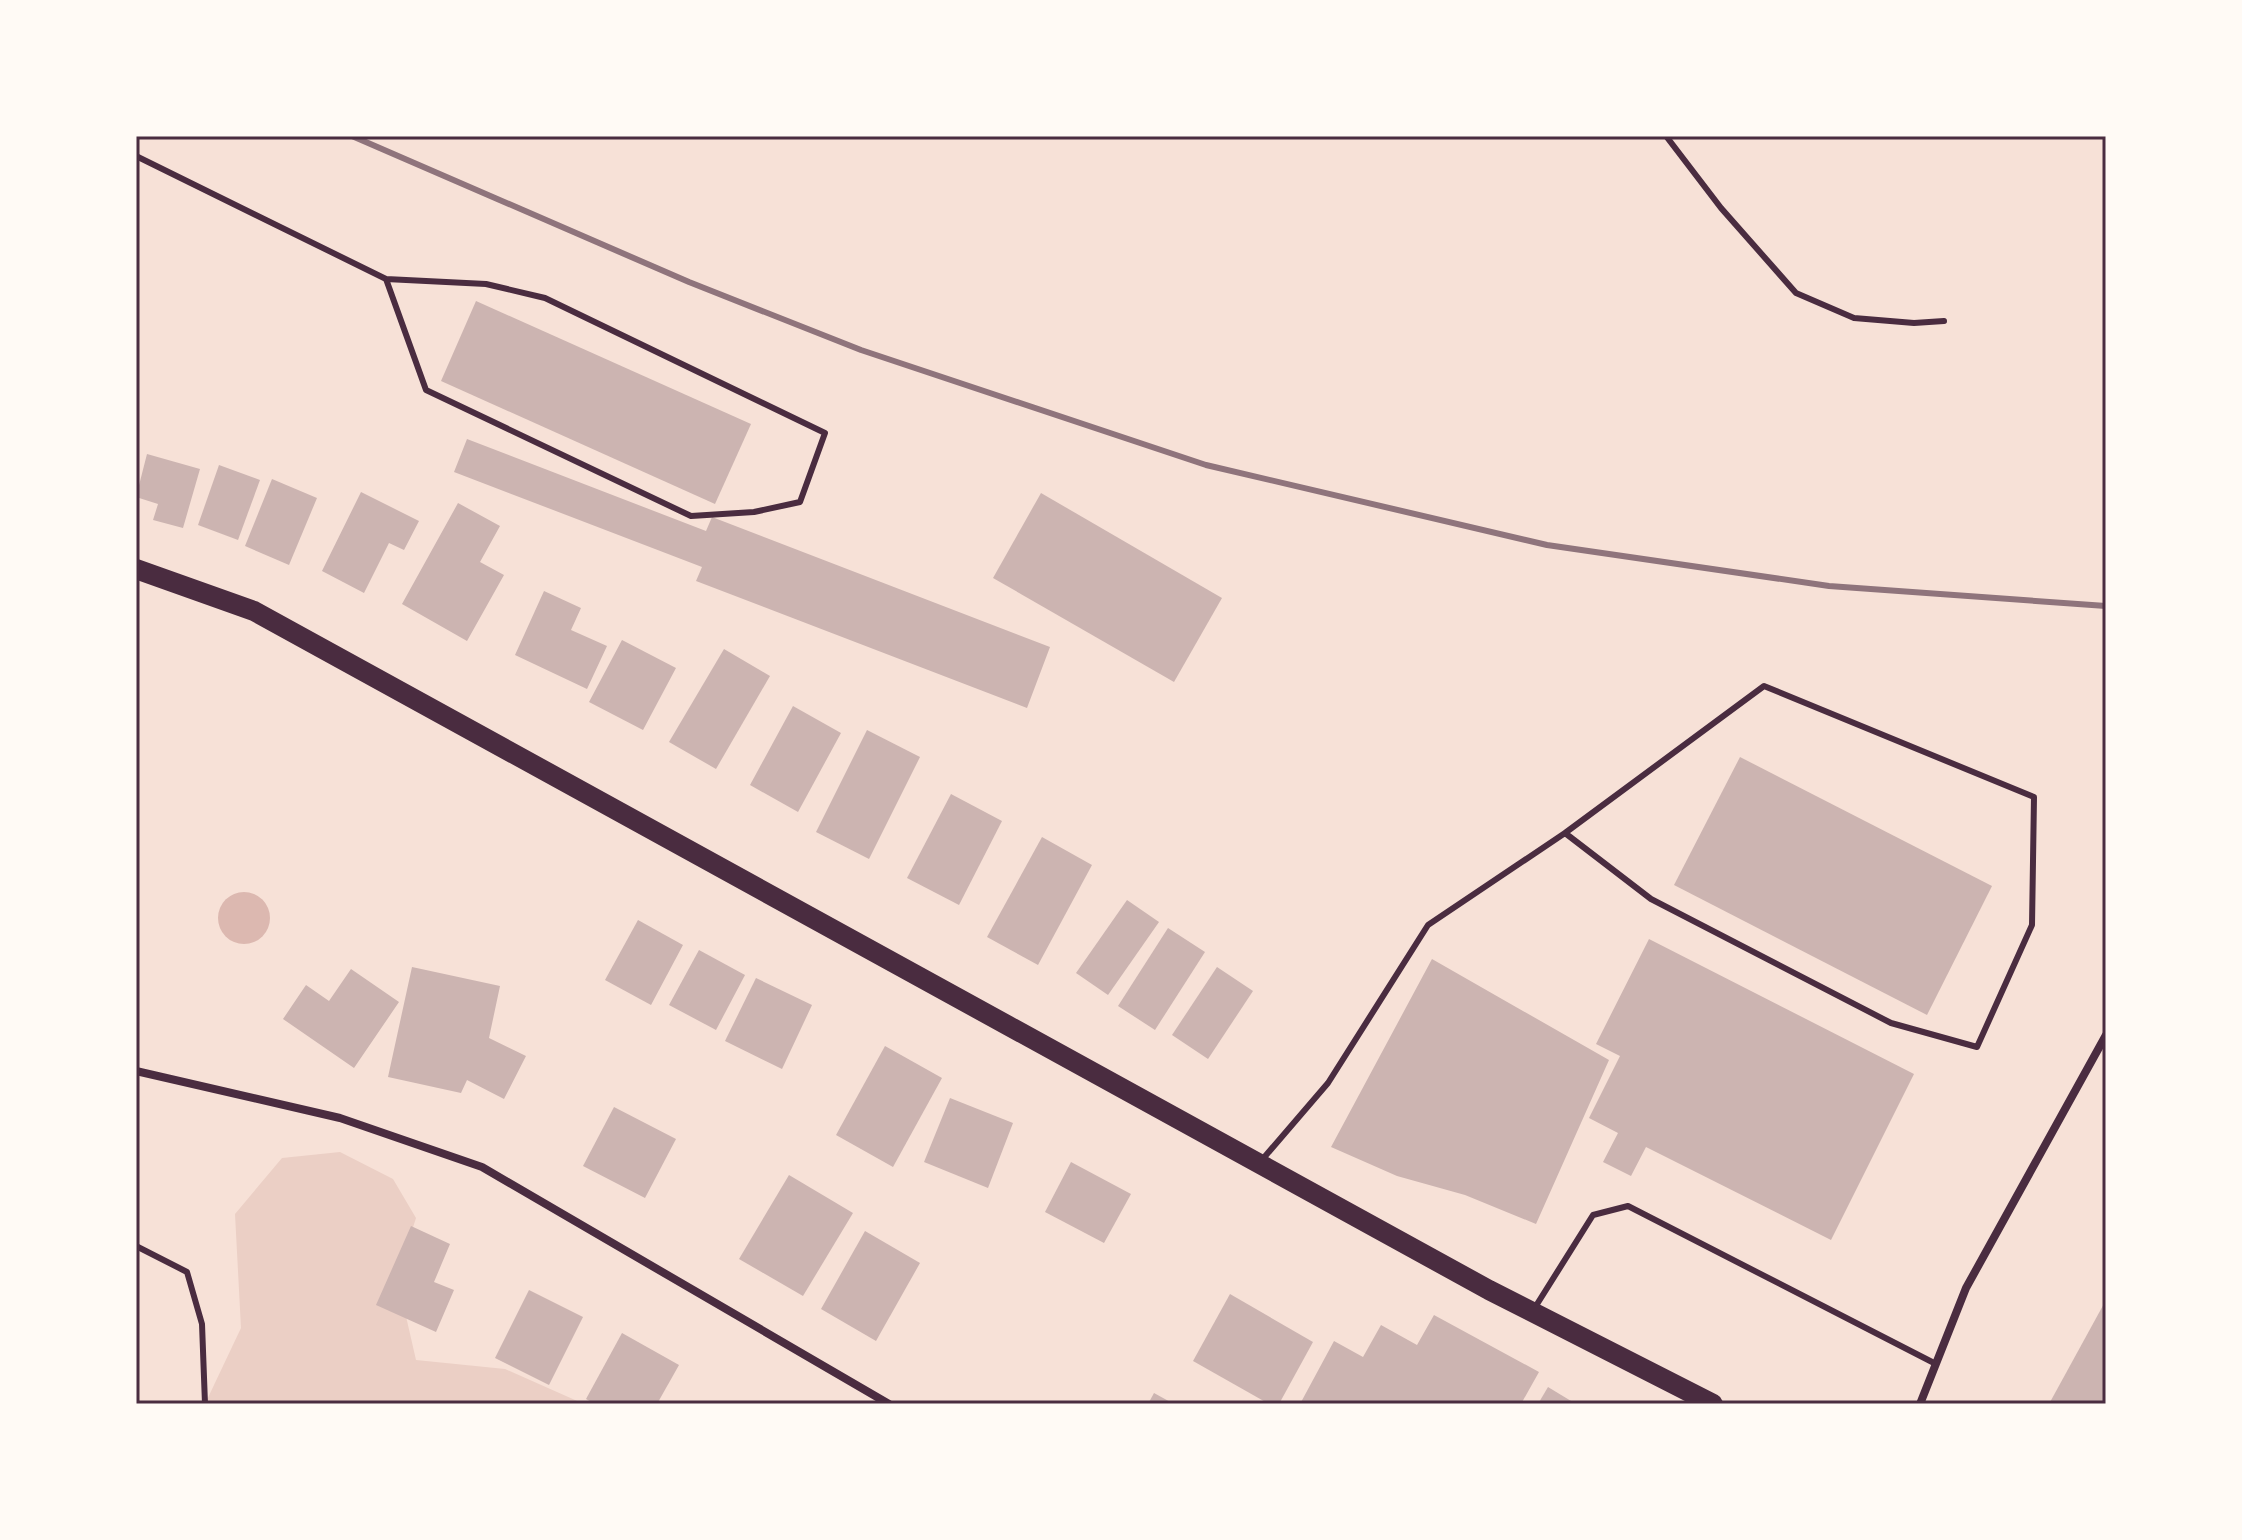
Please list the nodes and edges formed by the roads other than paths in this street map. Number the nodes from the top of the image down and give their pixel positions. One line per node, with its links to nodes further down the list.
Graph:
1 (1666, 136): 4 (lane)
2 (136, 156): 3 (lane)
3 (386, 279): 3 (lane)
4 (1944, 321)
5 (136, 569): 9 (main road)
6 (1565, 833): 6 (lane); 9 (lane)
7 (2106, 1035): 12 (street)
8 (136, 1071): 14 (street)
9 (1258, 1163): 11 (main road)
10 (136, 1246): 13 (lane)
11 (1533, 1312): 12 (lane); 15 (main road)
12 (1936, 1364): 16 (street)
13 (205, 1404)
14 (889, 1404)
15 (1713, 1404)
16 (1920, 1404)

